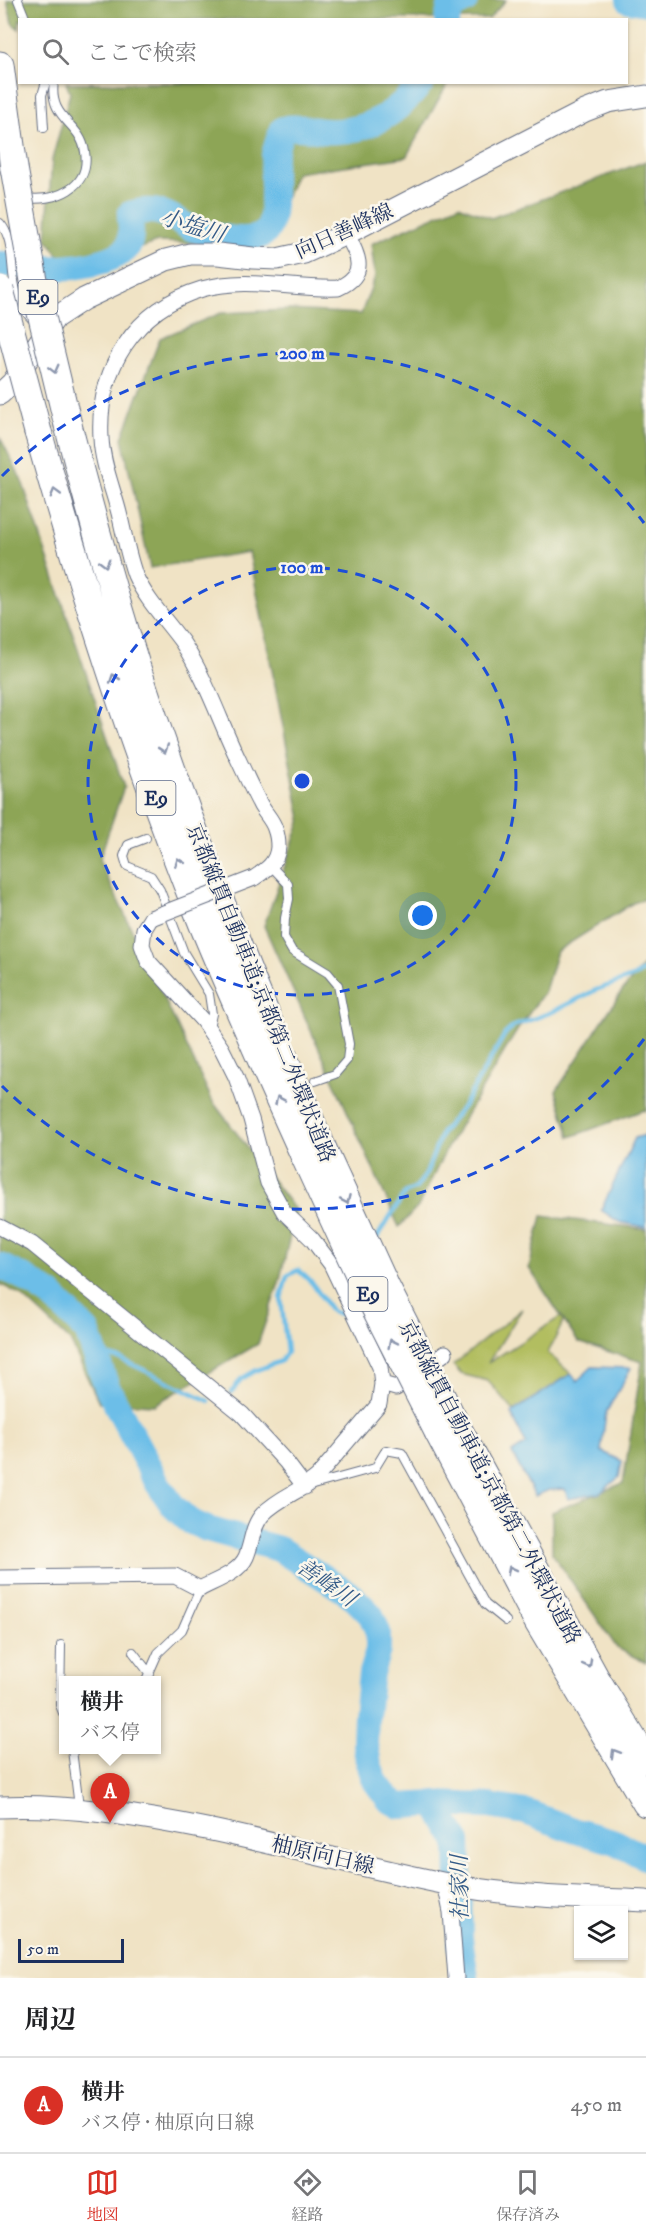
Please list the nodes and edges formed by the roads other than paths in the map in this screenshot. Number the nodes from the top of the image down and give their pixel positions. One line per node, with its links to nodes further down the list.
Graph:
1 (18, 0): 2 (lane)
2 (25, 18)
3 (0, 65): 18 (highway, 京都縦貫自動車道;京都第二外環状道路 / E9, one-way to 18, bridge)
4 (45, 84): 7 (lane)
5 (54, 84): 8 (lane)
6 (646, 96): 10 (main road, 向日善峰線)
7 (44, 128)
8 (9, 195)
9 (0, 223): 11 (lane)
10 (346, 234): 12 (main road, 向日善峰線); 15 (street)
11 (6, 285): 12 (lane); 18 (highway, 京都縦貫自動車道;京都第二外環状道路 / E9, one-way to 11, bridge)
12 (45, 331): 13 (main road, 向日善峰線)
13 (0, 394)
14 (146, 838): 16 (lane)
15 (271, 866): 16 (street, bridge); 17 (lane)
16 (209, 1029): 21 (street)
17 (315, 1081)
18 (312, 1150): 25 (highway, 京都縦貫自動車道;京都第二外環状道路 / E9, bridge)
19 (0, 1227): 22 (street)
20 (445, 1353): 21 (street)
21 (382, 1384): 22 (street)
22 (306, 1487): 24 (street); 26 (lane)
23 (0, 1578): 24 (street)
24 (200, 1588): 31 (lane)
25 (549, 1617): 33 (highway, 京都縦貫自動車道;京都第二外環状道路 / E9, one-way to 33); 34 (highway, 京都縦貫自動車道;京都第二外環状道路 / E9, one-way to 25)
26 (506, 1621)
27 (61, 1645): 29 (lane)
28 (133, 1652): 30 (lane)
29 (60, 1676)
30 (147, 1676)
31 (148, 1676)
32 (73, 1754): 36 (lane)
33 (646, 1760)
34 (646, 1803)
35 (0, 1807): 36 (main road, 柚原向日線)
36 (79, 1809): 37 (main road, 柚原向日線)
37 (445, 1883): 38 (main road, 柚原向日線); 39 (street)
38 (646, 1901)
39 (456, 1978)

